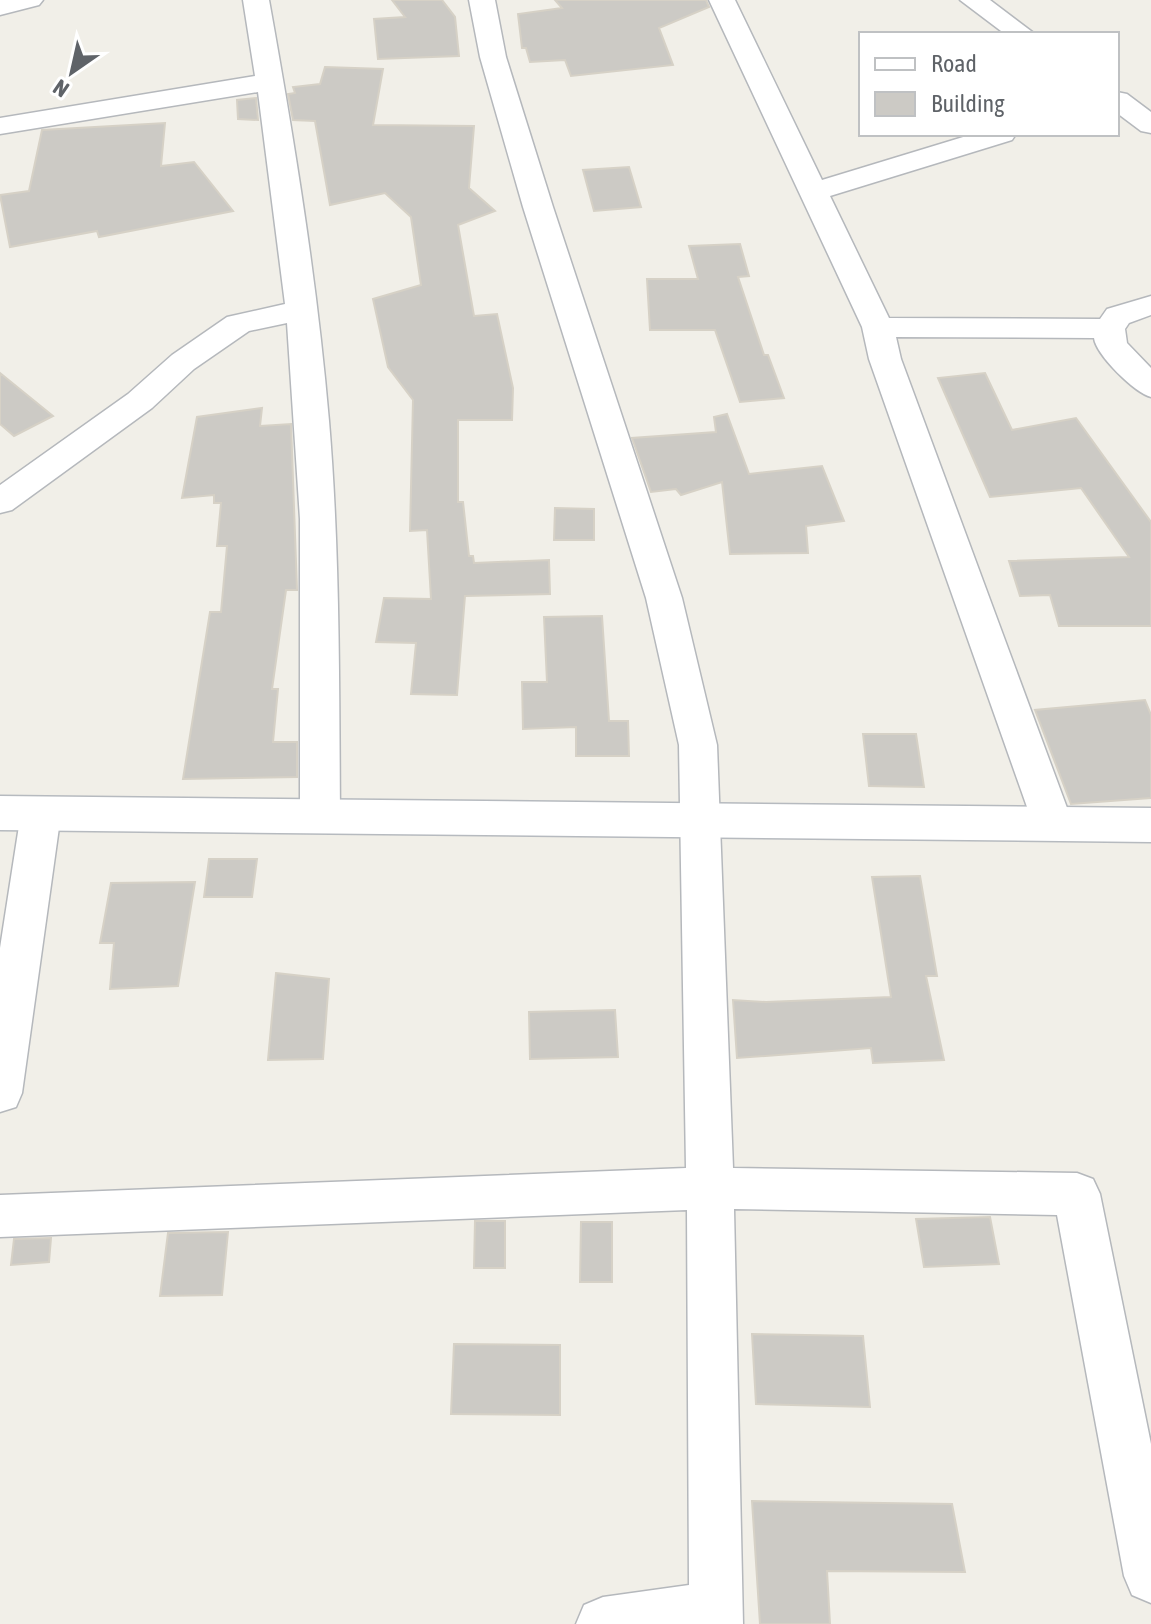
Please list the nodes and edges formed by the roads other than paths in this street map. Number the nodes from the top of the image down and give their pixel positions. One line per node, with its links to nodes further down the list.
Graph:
1 (30, 0): 6 (street)
2 (256, 0): 8 (street)
3 (482, 0): 22 (street)
4 (722, 0): 13 (street)
5 (973, 0): 7 (street)
6 (0, 7)
7 (1019, 32)
8 (270, 82): 11 (street); 15 (street)
9 (1119, 102): 10 (street)
10 (1141, 120)
11 (0, 126)
12 (996, 136): 13 (street)
13 (811, 193): 16 (street)
14 (1151, 305): 17 (street)
15 (301, 310): 19 (street); 21 (street)
16 (878, 327): 17 (street); 23 (street)
17 (1109, 329): 18 (street)
18 (1151, 387)
19 (0, 502)
20 (20, 813): 21 (main road); 25 (street)
21 (320, 816): 22 (main road)
22 (698, 821): 23 (main road); 26 (street)
23 (1053, 824): 24 (main road)
24 (1151, 825)
25 (0, 1093)
26 (710, 1188): 27 (street); 28 (street); 29 (street)
27 (0, 1216)
28 (1151, 1576)
29 (715, 1616): 30 (street)
30 (603, 1624)

